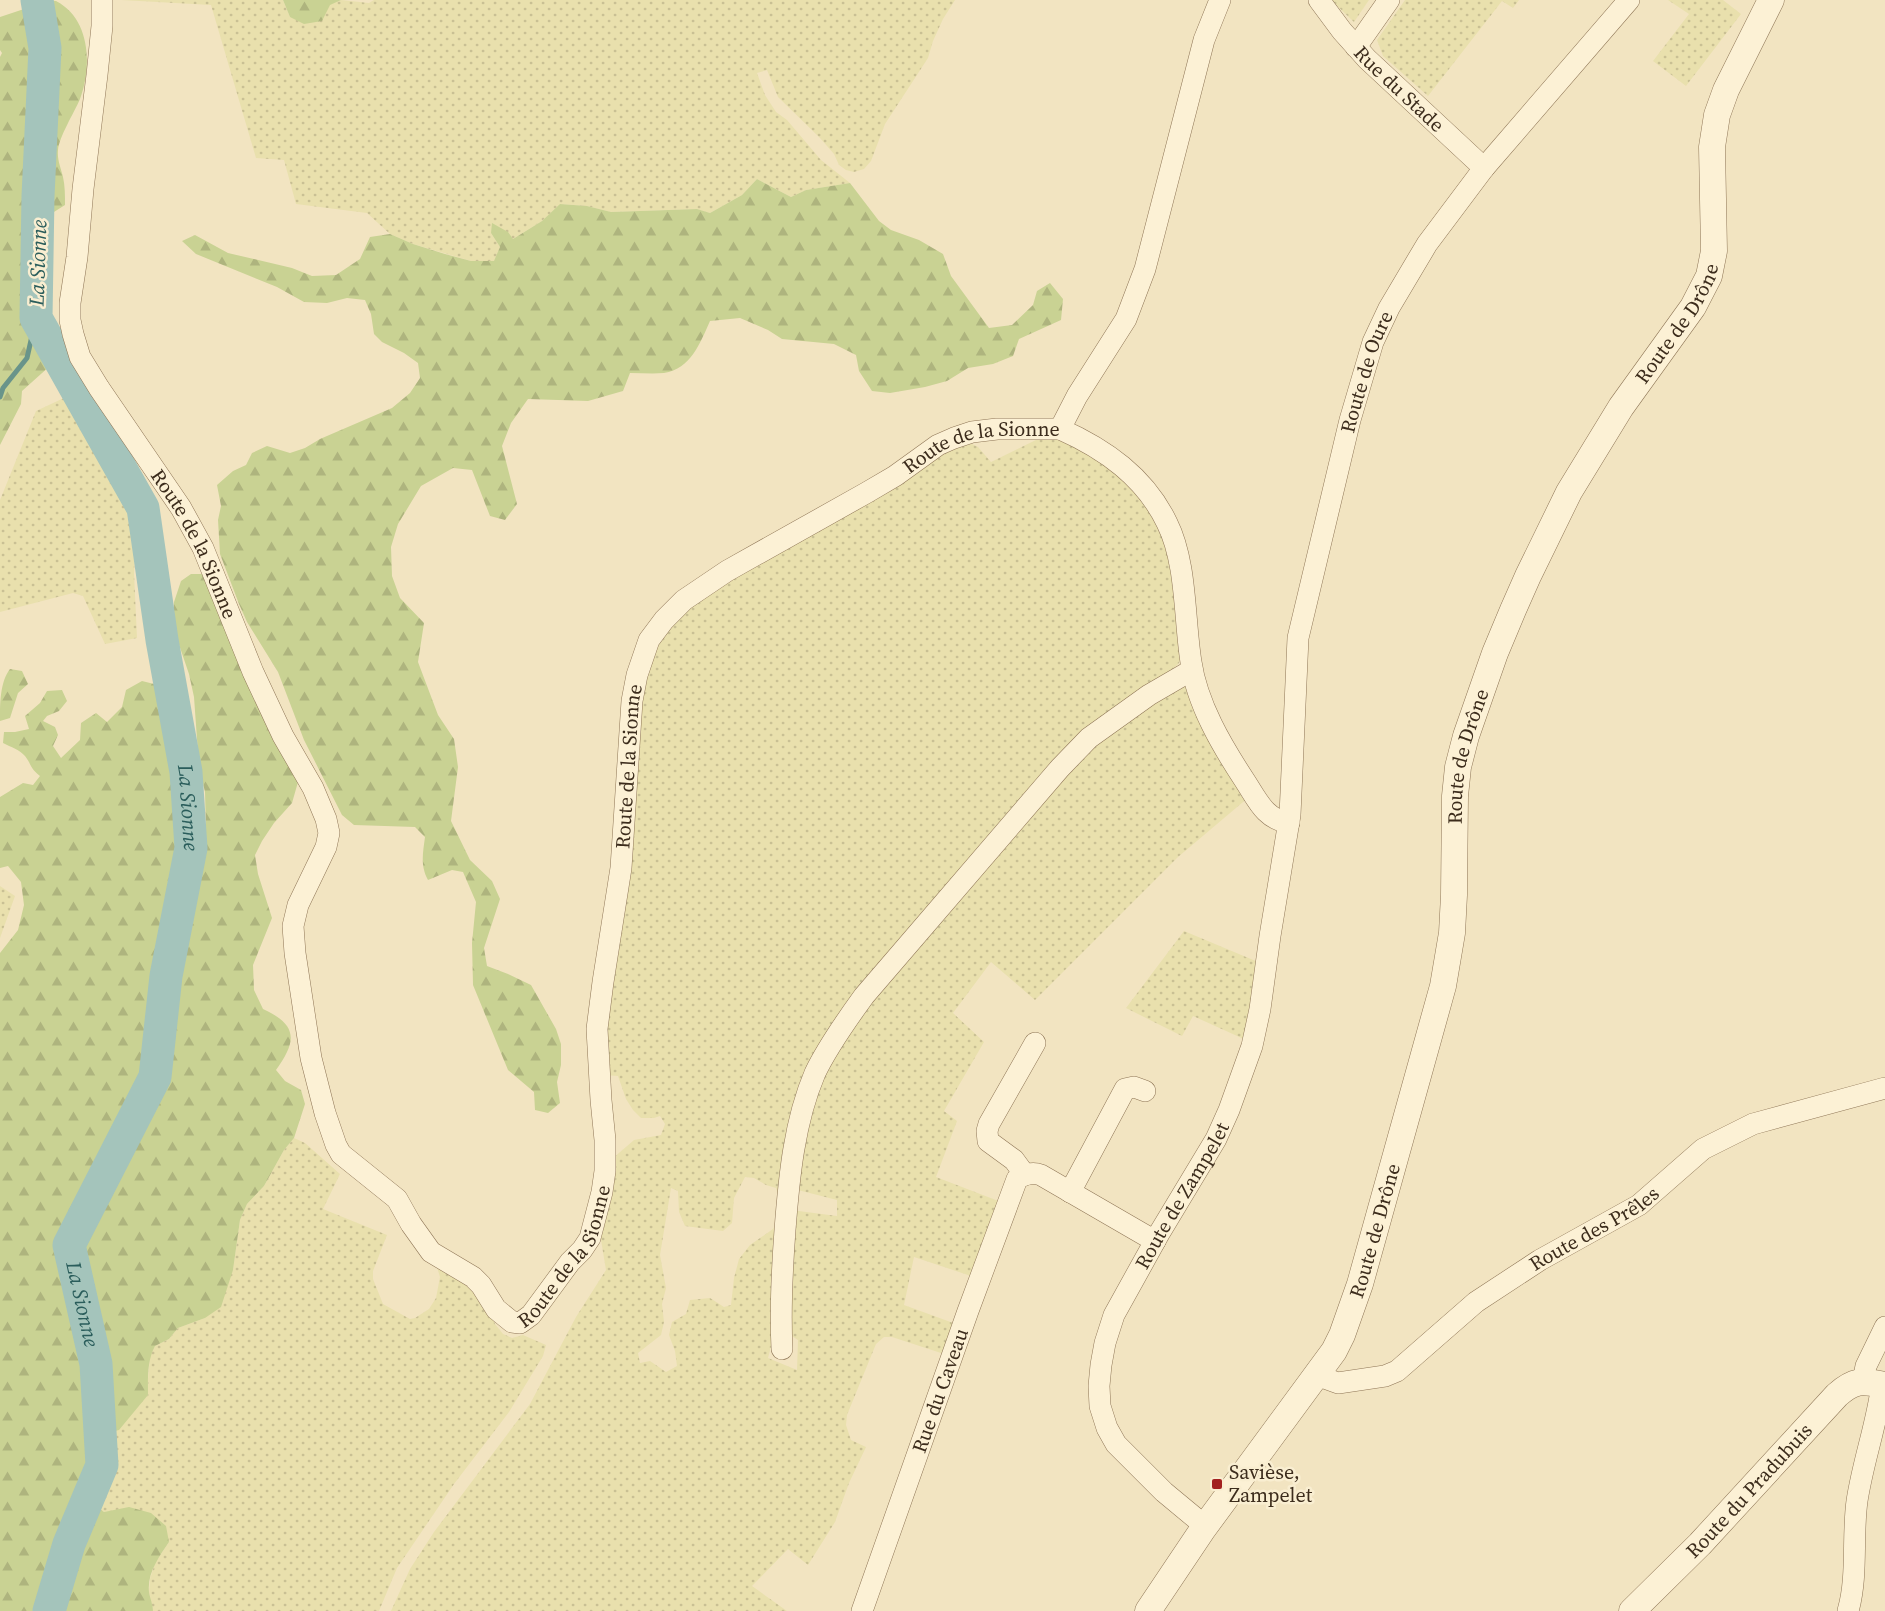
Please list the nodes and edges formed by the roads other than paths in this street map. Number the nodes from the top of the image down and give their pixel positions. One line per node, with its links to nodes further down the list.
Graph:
1 (102, 0): 9 (street, Route de la Sionne)
2 (1220, 0): 9 (street, Route de la Sionne)
3 (1319, 0): 7 (street)
4 (1389, 0): 7 (street, Rue du Stade)
5 (1629, 0): 8 (street, Route de Oure)
6 (1771, 0): 20 (street, Route de Drône)
7 (1356, 47): 8 (street, Rue du Stade)
8 (1484, 168): 11 (street, Route de Oure)
9 (1060, 429): 10 (street)
10 (1192, 670): 11 (street); 19 (street)
11 (1289, 823): 17 (street, Route de Zampelet)
12 (1035, 1043): 15 (street)
13 (1885, 1088): 20 (street, Route des Prêles)
14 (1145, 1092): 16 (street)
15 (1025, 1175): 16 (street); 23 (street, Rue du Caveau)
16 (1070, 1192): 17 (street)
17 (1155, 1241): 22 (street, Route de Zampelet)
18 (1885, 1327): 21 (street)
19 (782, 1349)
20 (1316, 1375): 22 (street, Route de Drône)
21 (1875, 1383): 25 (street, Route du Pradubuis); 26 (street)
22 (1205, 1526): 24 (street, Route de Drône)
23 (862, 1611)
24 (1148, 1611)
25 (1632, 1611)
26 (1848, 1611)

